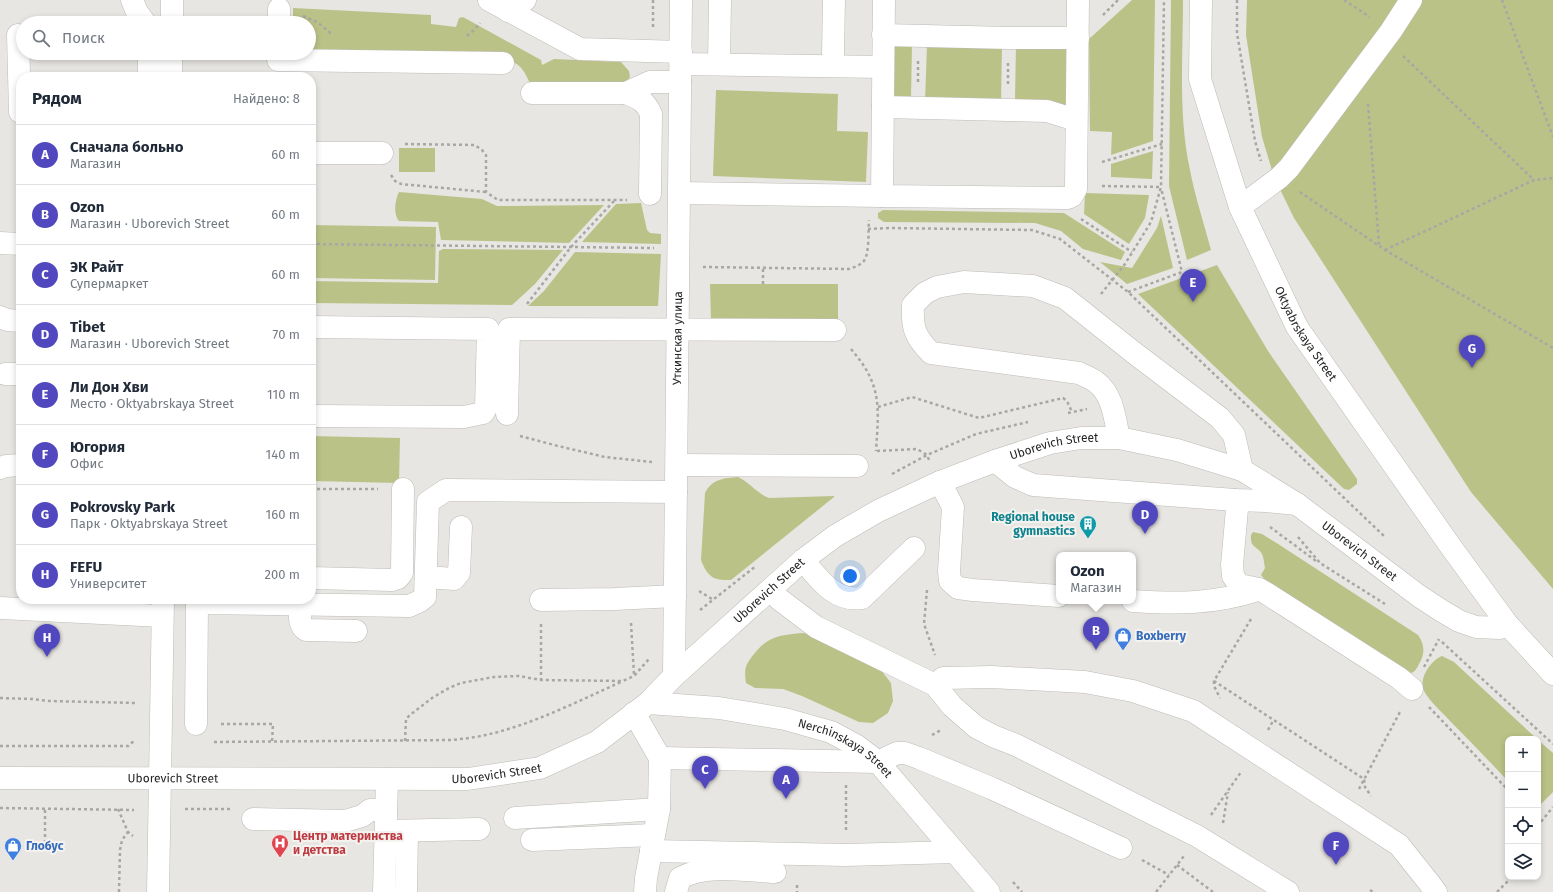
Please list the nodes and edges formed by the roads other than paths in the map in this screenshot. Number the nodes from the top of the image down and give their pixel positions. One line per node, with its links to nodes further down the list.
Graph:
1 (132, 0): 12 (main road)
2 (172, 0): 13 (main road)
3 (489, 0): 11 (main road)
4 (681, 0): 23 (main road, Уткинская улица)
5 (720, 0): 22 (main road)
6 (834, 0): 17 (main road)
7 (884, 0): 15 (main road)
8 (1078, 0): 16 (main road)
9 (1201, 0): 37 (main road, Oktyabrskaya Street)
10 (1411, 0): 37 (main road)
11 (516, 6): 23 (main road)
12 (140, 16)
13 (172, 16)
14 (14, 35): 25 (main road)
15 (883, 35): 16 (main road); 24 (main road)
16 (1078, 38): 31 (main road)
17 (833, 53)
18 (149, 60): 26 (main road)
19 (171, 60): 27 (main road)
20 (278, 63): 21 (main road)
21 (503, 63)
22 (719, 64): 23 (main road); 24 (main road)
23 (681, 66): 29 (main road); 34 (main road, Уткинская улица)
24 (882, 67): 30 (main road)
25 (17, 72)
26 (149, 72)
27 (171, 72)
28 (532, 94): 29 (main road)
29 (626, 94): 35 (main road)
30 (883, 107): 31 (main road); 36 (main road)
31 (1076, 120): 36 (main road)
32 (316, 153): 33 (main road)
33 (382, 153)
34 (680, 193): 36 (main road); 43 (main road, Уткинская улица)
35 (650, 194)
36 (875, 196)
37 (1240, 207): 75 (main road, Oktyabrskaya Street)
38 (0, 243): 39 (main road)
39 (16, 244)
40 (0, 317): 41 (main road)
41 (16, 321)
42 (316, 327): 46 (main road)
43 (678, 329): 44 (main road); 45 (main road); 50 (main road, Уткинская улица)
44 (835, 330)
45 (507, 414)
46 (316, 416)
47 (1119, 438): 48 (main road, Uborevich Street); 53 (main road, Uborevich Street); 53 (main road)
48 (995, 461): 54 (main road, Uborevich Street); 57 (main road)
49 (16, 465): 52 (main road)
50 (677, 465): 51 (main road); 56 (main road, Уткинская улица)
51 (857, 466)
52 (0, 468)
53 (1242, 470): 58 (main road, Uborevich Street)
54 (940, 482): 61 (main road, Uborevich Street); 67 (main road)
55 (403, 489): 63 (main road)
56 (676, 492): 62 (main road); 66 (main road, Уткинская улица)
57 (1234, 500): 58 (main road); 65 (main road)
58 (1297, 504): 75 (main road, Uborevich Street)
59 (461, 527): 62 (main road)
60 (914, 548): 61 (main road)
61 (803, 560): 64 (main road, Uborevich Street)
62 (426, 577): 72 (main road)
63 (316, 578)
64 (771, 589): 78 (main road, Uborevich Street); 79 (main road)
65 (1263, 591): 69 (main road); 80 (main road)
66 (675, 596): 68 (main road); 78 (main road, Уткинская улица)
67 (1056, 596)
68 (541, 600)
69 (1136, 601)
70 (194, 604): 82 (main road)
71 (281, 604): 72 (main road)
72 (300, 605): 76 (main road)
73 (0, 608): 74 (main road)
74 (162, 608): 86 (main road)
75 (1508, 625): 77 (main road, Oktyabrskaya Street)
76 (356, 631)
77 (1553, 674)
78 (674, 676): 81 (main road, Uborevich Street)
79 (939, 681): 105 (main road); 106 (main road)
80 (1412, 689)
81 (641, 708): 83 (main road); 84 (main road, Nerchinskaya Street); 87 (main road, Uborevich Street)
82 (196, 724)
83 (660, 758): 84 (main road); 88 (main road)
84 (878, 762): 96 (main road); 97 (main road, Nerchinskaya Street)
85 (0, 778): 86 (main road, Uborevich Street)
86 (160, 778): 87 (main road, Uborevich Street); 99 (main road)
87 (386, 779): 89 (main road)
88 (659, 809): 90 (main road); 95 (main road)
89 (386, 810): 91 (main road); 93 (main road)
90 (515, 818)
91 (253, 819)
92 (480, 829): 93 (main road)
93 (396, 831): 100 (main road); 101 (main road)
94 (532, 840): 95 (main road)
95 (652, 843): 97 (main road); 102 (main road)
96 (1121, 848)
97 (955, 852): 104 (main road, Nerchinskaya Street)
98 (776, 872): 103 (main road)
99 (158, 892)
100 (384, 892)
101 (406, 892)
102 (645, 892)
103 (676, 892)
104 (989, 892)
105 (1288, 892)
106 (1436, 892)

